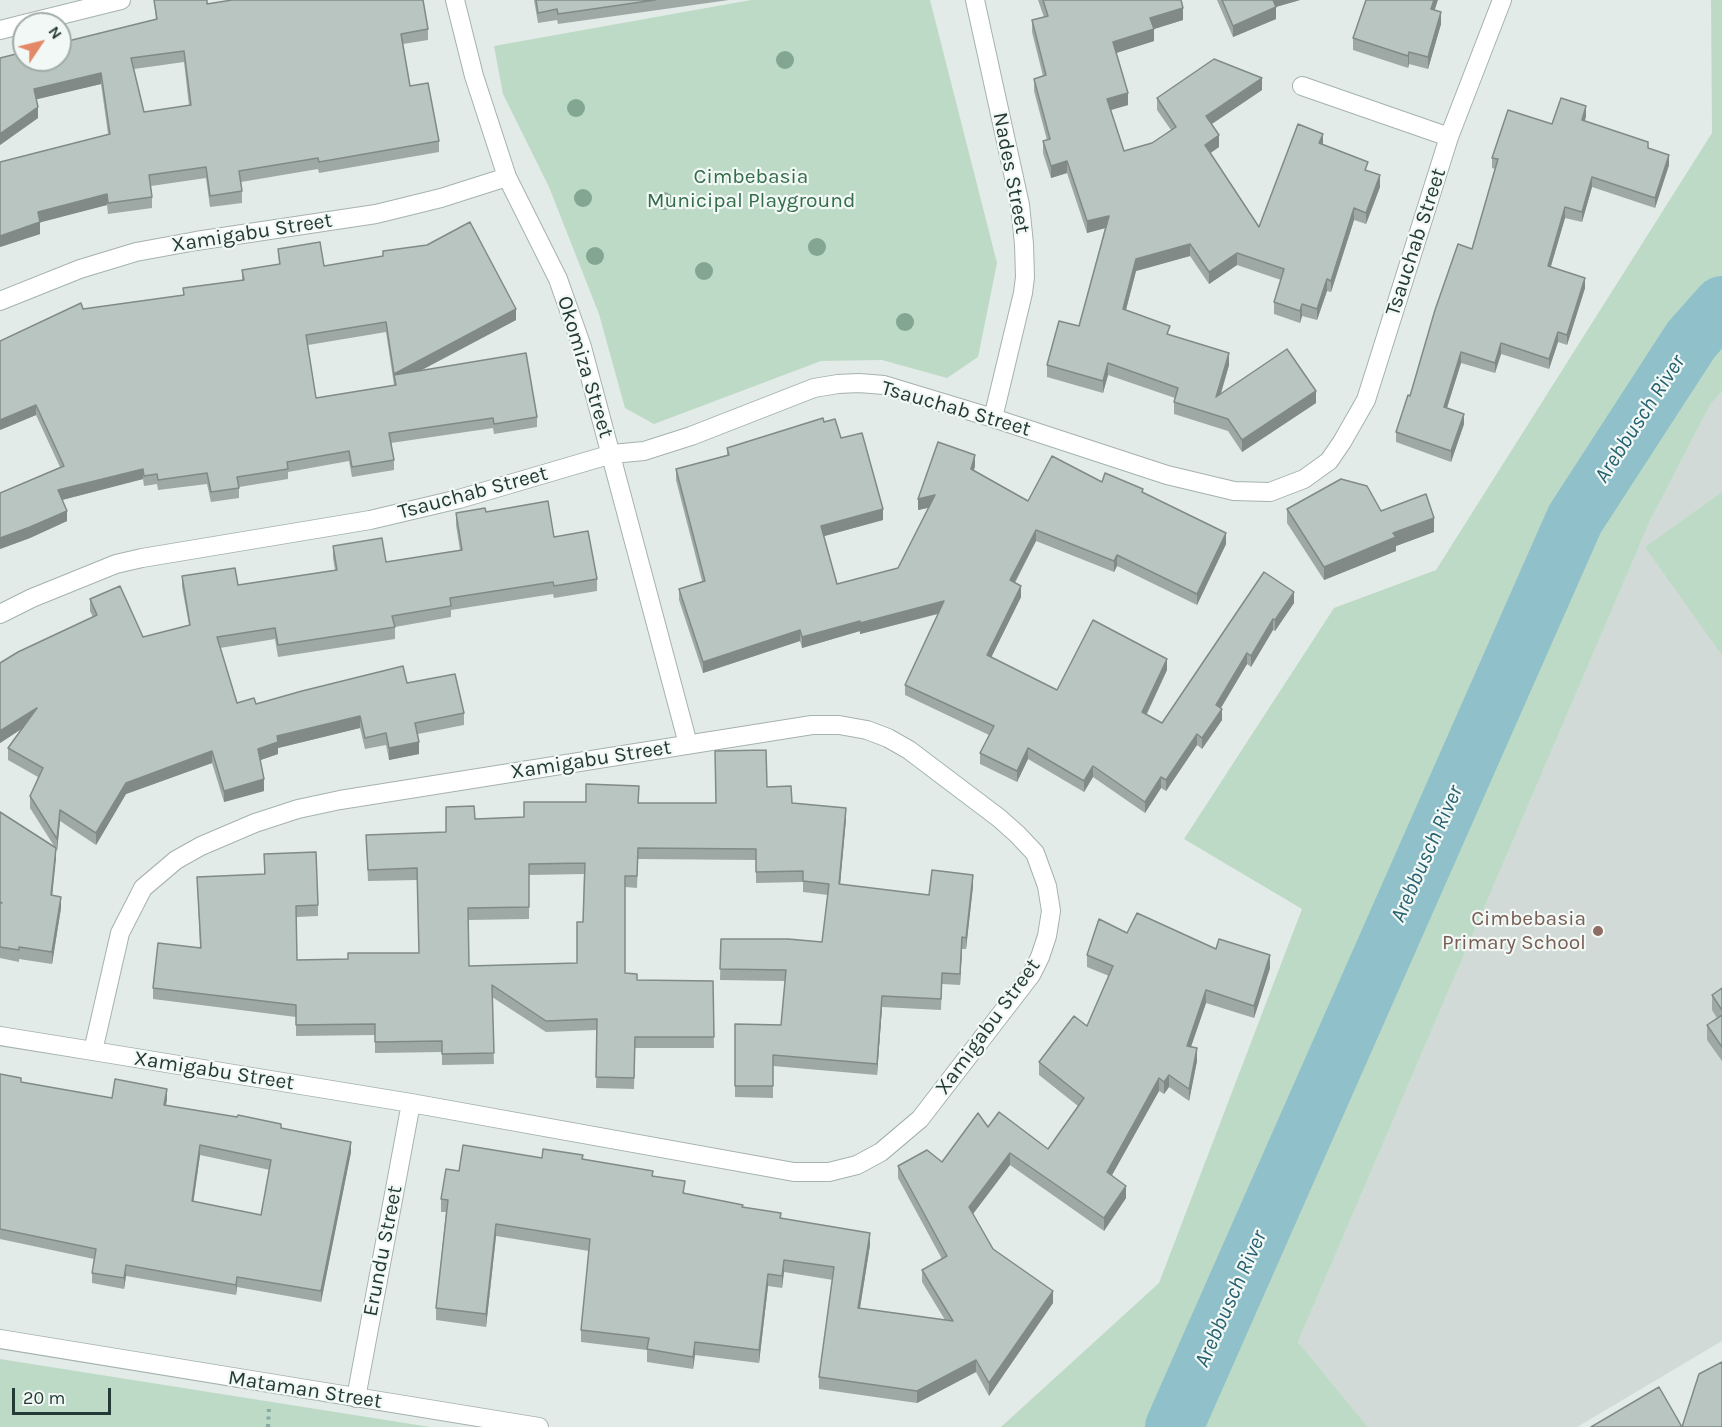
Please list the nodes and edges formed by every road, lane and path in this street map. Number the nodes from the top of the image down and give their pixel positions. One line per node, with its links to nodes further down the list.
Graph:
1 (121, 0): 5 (street)
2 (456, 0): 8 (street, Okomiza Street)
3 (975, 0): 10 (street, Nades Street)
4 (1502, 0): 7 (street, Tsauchab Street)
5 (72, 12)
6 (1302, 86): 7 (street)
7 (1449, 137): 10 (street, Tsauchab Street)
8 (507, 177): 9 (street, Xamigabu Street); 11 (street, Okomiza Street)
9 (0, 301)
10 (993, 418): 11 (street, Tsauchab Street)
11 (612, 454): 12 (street, Tsauchab Street); 13 (street, Okomiza Street)
12 (0, 614)
13 (687, 744): 15 (street, Xamigabu Street); 16 (street, Xamigabu Street)
14 (0, 1036): 15 (street, Xamigabu Street)
15 (93, 1051): 16 (street, Xamigabu Street)
16 (411, 1103): 18 (street, Erundu Street)
17 (0, 1339): 18 (street, Mataman Street)
18 (356, 1398): 19 (street, Mataman Street)
19 (539, 1427)

